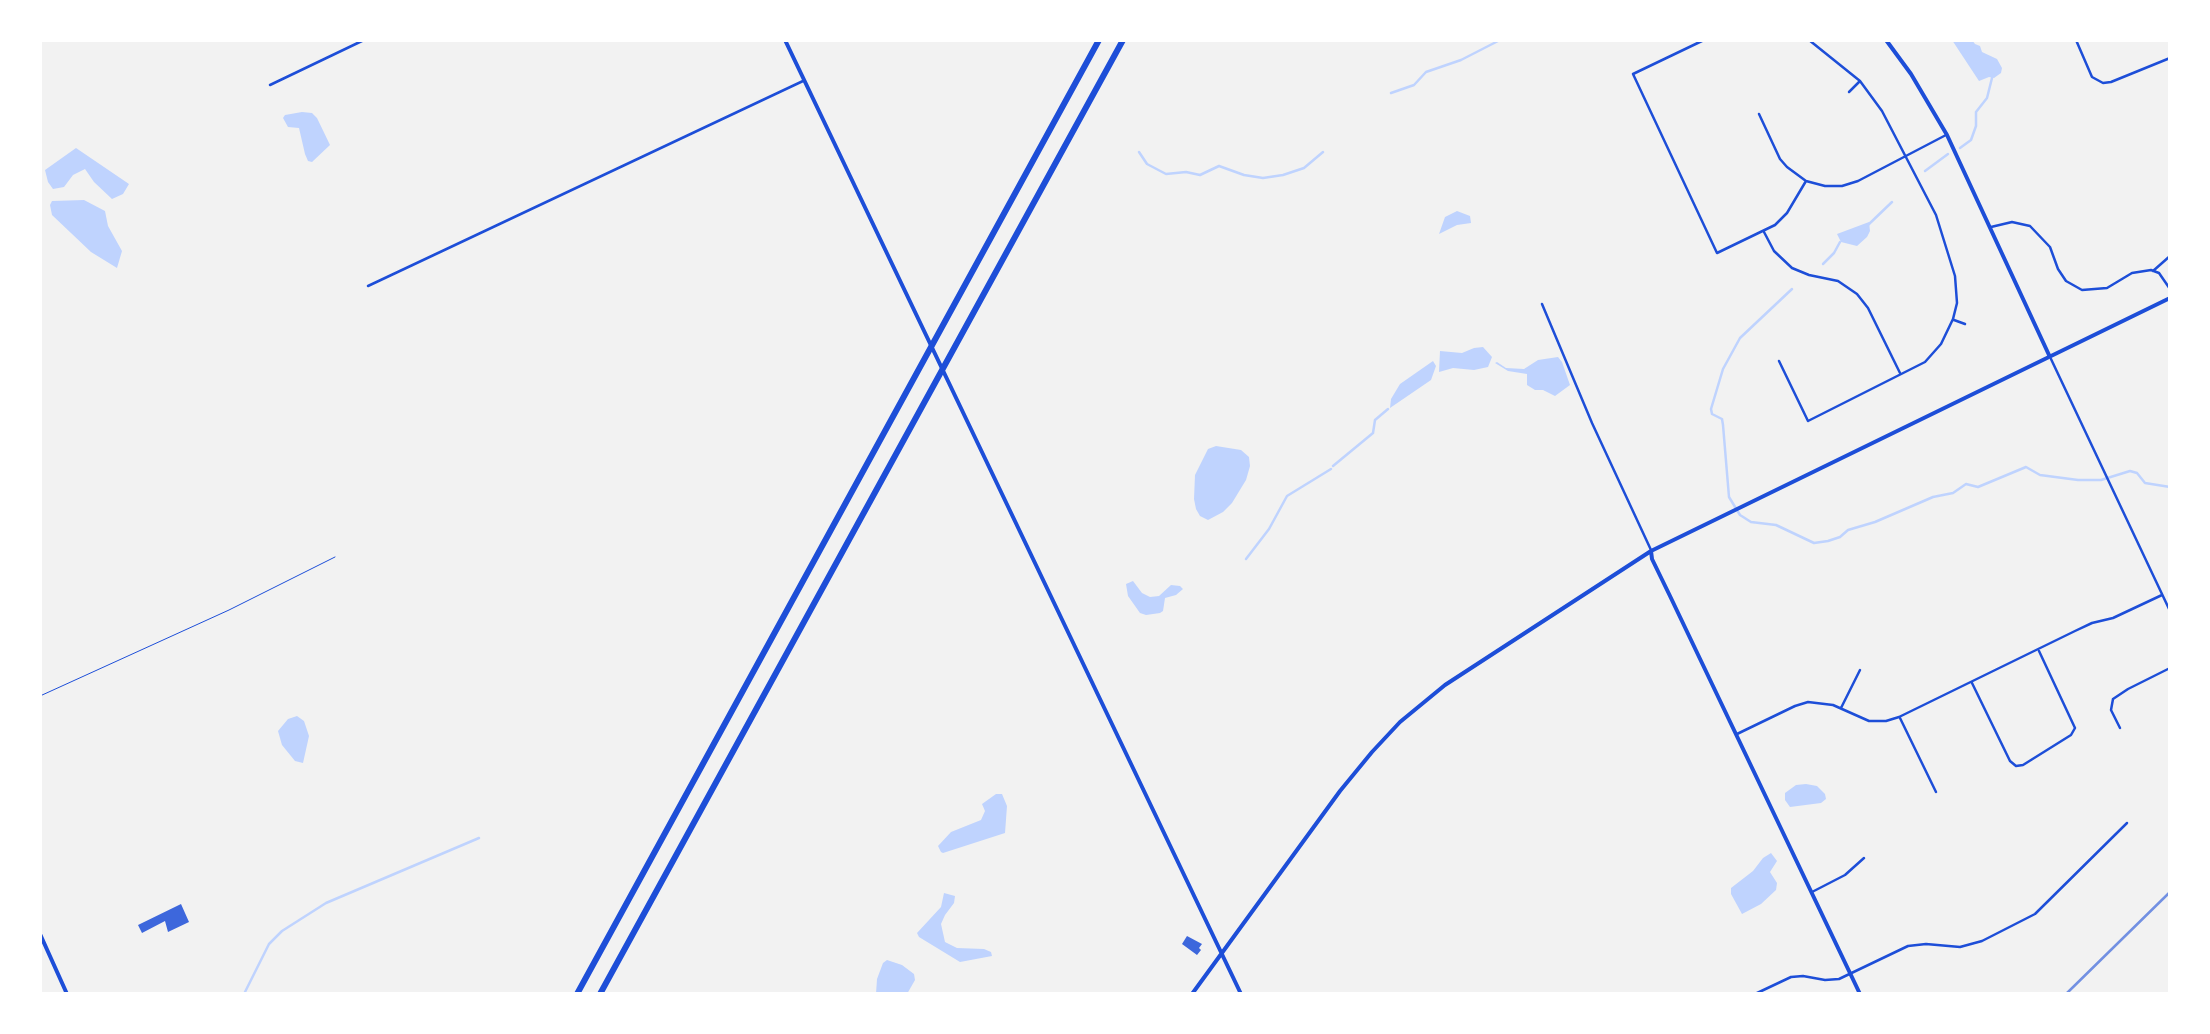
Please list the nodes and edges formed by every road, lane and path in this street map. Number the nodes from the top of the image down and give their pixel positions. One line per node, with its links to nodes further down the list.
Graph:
1 (364, 40): 12 (street)
2 (785, 40): 10 (street)
3 (1100, 40): 53 (highway)
4 (1123, 40): 54 (highway)
5 (1704, 40): 19 (street)
6 (1809, 40): 11 (street)
7 (1886, 40): 15 (street)
8 (2076, 40): 9 (street)
9 (2170, 58)
10 (804, 80): 22 (street); 50 (street)
11 (1860, 81): 13 (street); 16 (street)
12 (270, 85)
13 (1849, 92)
14 (1758, 114): 17 (street)
15 (1947, 135): 16 (street); 18 (street)
16 (1906, 156): 17 (street); 26 (street)
17 (1806, 180): 19 (street)
18 (1990, 227): 21 (street); 28 (street)
19 (1763, 231): 30 (street)
20 (2170, 256): 21 (street)
21 (2152, 270): 23 (street)
22 (368, 286)
23 (2170, 290)
24 (2170, 298): 28 (street)
25 (1542, 304): 31 (street)
26 (1953, 319): 27 (street); 30 (street)
27 (1965, 324)
28 (2050, 357): 31 (street); 33 (street)
29 (1779, 361): 30 (street)
30 (1901, 375)
31 (1651, 551): 43 (street); 50 (street)
32 (335, 557): 39 (lane)
33 (2162, 595): 34 (street); 35 (street)
34 (2170, 611)
35 (2038, 649): 38 (street); 38 (street)
36 (2170, 668): 42 (street)
37 (1860, 670): 40 (street)
38 (1972, 681): 41 (street)
39 (40, 696)
40 (1840, 710): 41 (street); 43 (street)
41 (1900, 717): 44 (street)
42 (2120, 728)
43 (1736, 735): 47 (street)
44 (1936, 792)
45 (2127, 823): 51 (street)
46 (1864, 858): 47 (street)
47 (1810, 893): 51 (street)
48 (40, 934): 49 (street)
49 (42, 942): 52 (street)
50 (1221, 955): 55 (street); 56 (street)
51 (1850, 974): 57 (street); 58 (street)
52 (67, 994)
53 (577, 994)
54 (600, 994)
55 (1192, 994)
56 (1241, 994)
57 (1755, 994)
58 (1860, 994)

